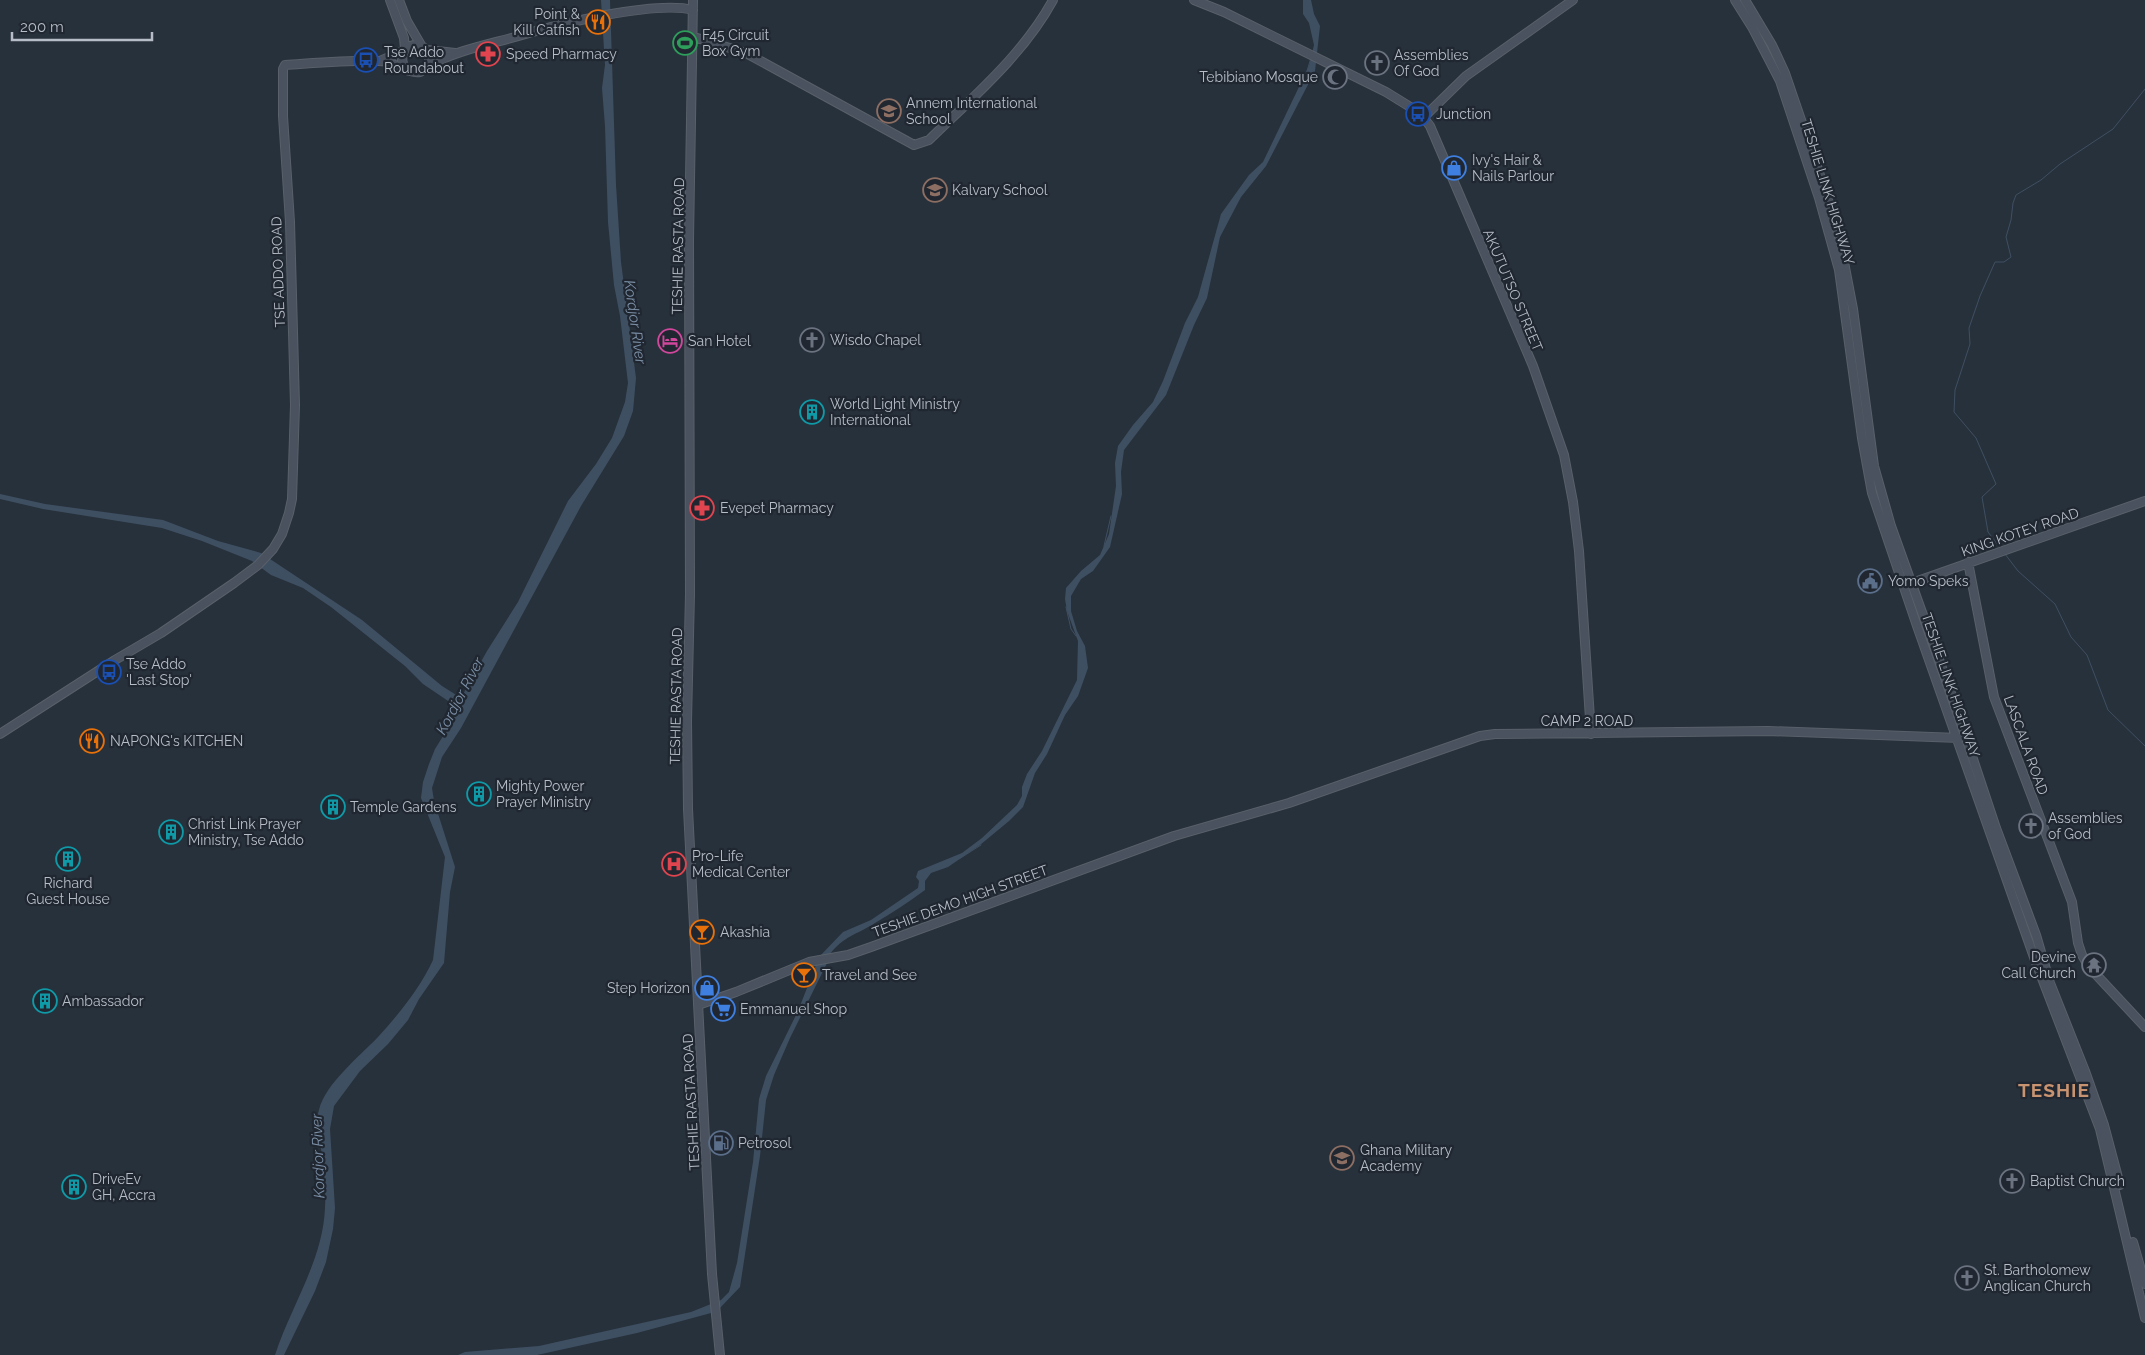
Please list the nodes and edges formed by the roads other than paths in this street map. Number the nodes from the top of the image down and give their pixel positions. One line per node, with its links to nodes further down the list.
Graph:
1 (390, 0): 12 (main road)
2 (399, 0): 11 (main road)
3 (693, 0): 9 (main road, TESHIE RASTA ROAD)
4 (1053, 0): 10 (main road)
5 (1194, 0): 18 (main road)
6 (1573, 0): 18 (main road)
7 (1735, 0): 22 (main road, TESHIE LINK HIGHWAY)
8 (1745, 0): 21 (main road, TESHIE LINK HIGHWAY)
9 (693, 10): 10 (main road, TESHIE RASTA ROAD); 14 (main road)
10 (694, 37): 28 (main road, TESHIE RASTA ROAD)
11 (421, 45): 12 (main road); 13 (main road)
12 (404, 50): 15 (main road, TSE ADDO ROAD); 17 (main road)
13 (428, 50): 14 (main road); 16 (main road)
14 (459, 53): 16 (main road)
15 (380, 61): 17 (main road, TSE ADDO ROAD); 23 (main road, TSE ADDO ROAD)
16 (428, 66): 17 (main road)
17 (406, 69)
18 (1424, 116): 24 (main road, AKUTUTSO STREET)
19 (2145, 502): 20 (main road, KING KOTEY ROAD)
20 (1968, 562): 21 (main road, KING KOTEY ROAD); 29 (main road, LASCALA ROAD)
21 (1912, 583): 22 (main road, KING KOTEY ROAD); 26 (main road, TESHIE LINK HIGHWAY)
22 (1903, 586): 25 (main road, TESHIE LINK HIGHWAY)
23 (0, 734)
24 (1590, 734): 25 (main road, CAMP 2 ROAD); 27 (main road, CAMP 2 ROAD)
25 (1956, 738): 26 (main road, CAMP 2 ROAD); 31 (main road, TESHIE LINK HIGHWAY)
26 (1966, 738): 30 (main road, TESHIE LINK HIGHWAY)
27 (1231, 820): 28 (main road, TESHIE DEMO HIGH STREET)
28 (698, 1005): 32 (main road, TESHIE RASTA ROAD)
29 (2145, 1027)
30 (2145, 1284)
31 (2145, 1318)
32 (720, 1355)

